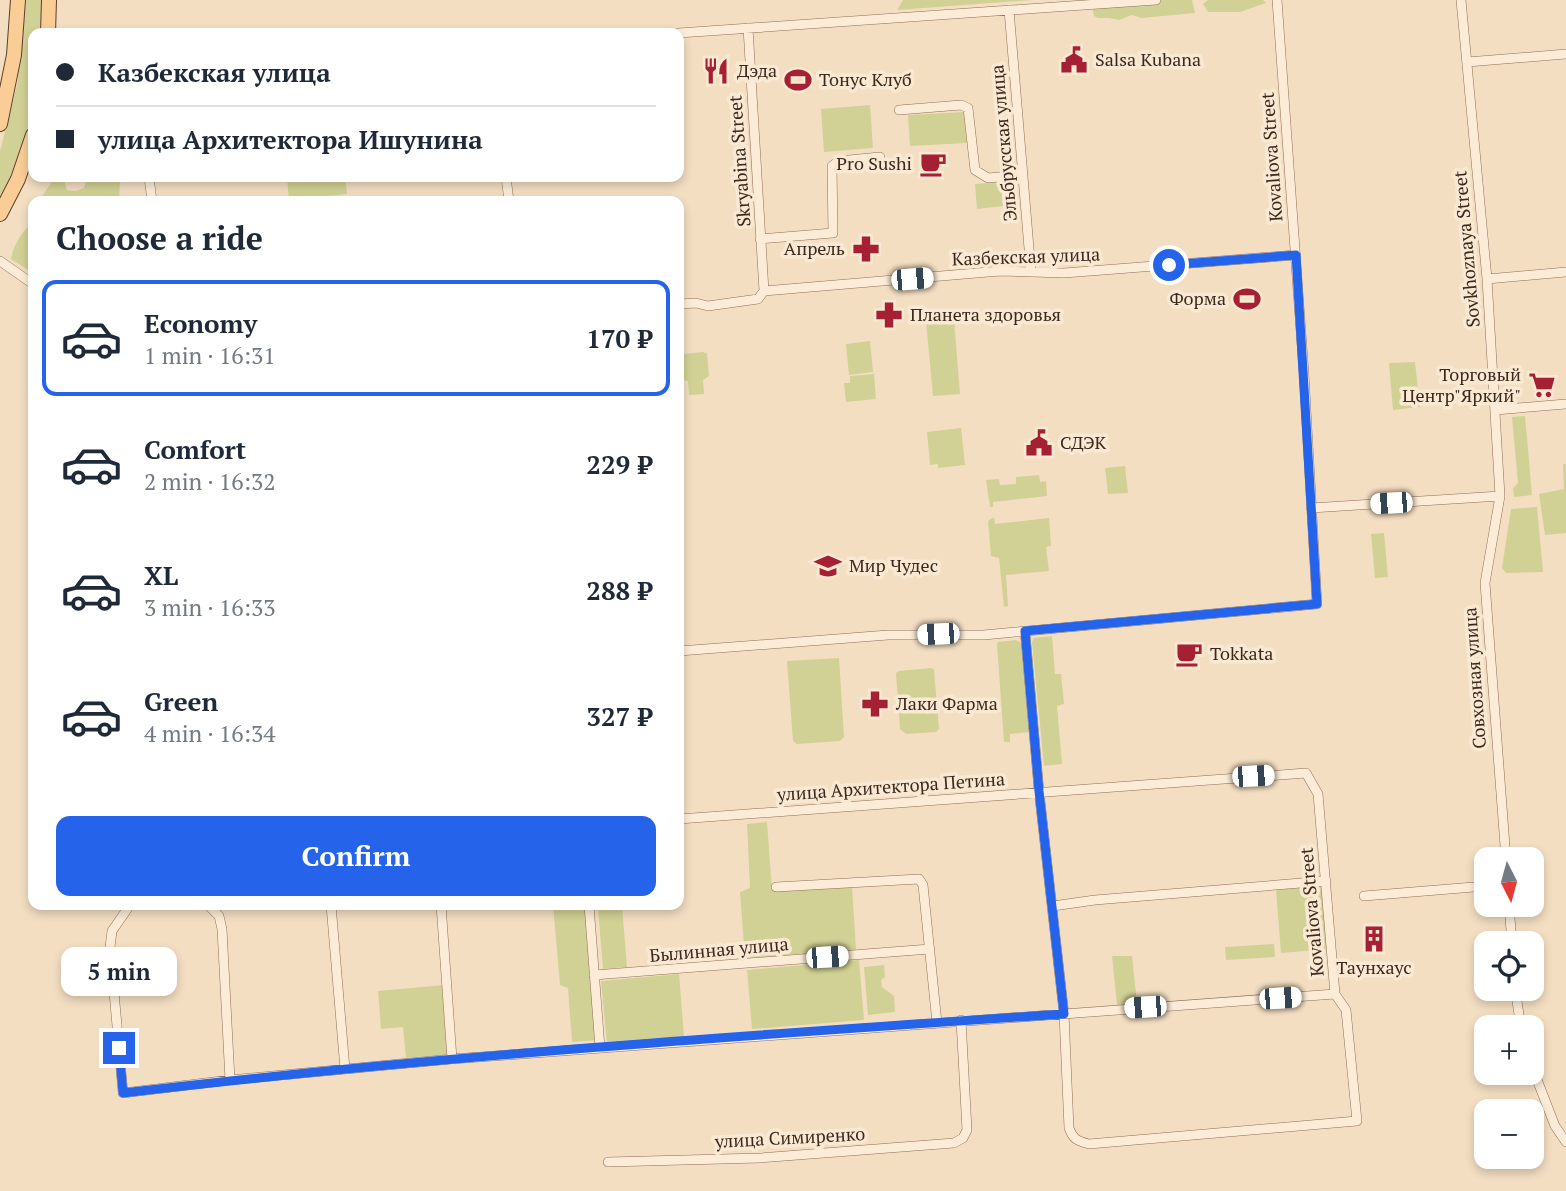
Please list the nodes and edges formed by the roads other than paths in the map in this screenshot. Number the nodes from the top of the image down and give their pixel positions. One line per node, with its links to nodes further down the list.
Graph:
1 (18, 0): 13 (main road)
2 (49, 0): 7 (main road)
3 (1156, 0): 6 (street)
4 (1277, 0): 19 (street, Kovaliova Street)
5 (1461, 0): 11 (street, Sovkhoznaya Street)
6 (1009, 10): 8 (street); 16 (street, Эльбрусская улица)
7 (48, 28)
8 (748, 28): 9 (street); 18 (street, Skryabina Street)
9 (684, 33)
10 (1566, 54): 11 (street)
11 (1467, 62): 23 (street, Sovkhoznaya Street)
12 (899, 110): 16 (street)
13 (0, 124)
14 (28, 150): 17 (main road)
15 (880, 157): 18 (street)
16 (1022, 175): 21 (street, Эльбрусская улица)
17 (0, 214)
18 (760, 239): 25 (street, Skryabina Street)
19 (1296, 255): 21 (street, Казбекская улица); 30 (street, Kovaliova Street)
20 (0, 261): 24 (street)
21 (1031, 272): 25 (street, Казбекская улица)
22 (1566, 272): 23 (street)
23 (1487, 279): 28 (street, Sovkhoznaya Street)
24 (28, 281)
25 (764, 291): 26 (street, Казбекская улица)
26 (684, 304)
27 (1566, 404): 28 (street)
28 (1495, 410): 29 (street, Sovkhoznaya Street)
29 (1500, 496): 30 (street); 36 (street, Совхозная улица)
30 (1311, 508): 31 (street, Kovaliova Street)
31 (1025, 631): 32 (street); 34 (street)
32 (684, 650)
33 (1311, 782): 34 (street, улица Архитектора Петина); 37 (street, Kovaliova Street)
34 (1039, 791): 35 (street, улица Архитектора Петина); 41 (street)
35 (684, 819)
36 (1505, 847)
37 (1326, 881): 41 (street); 49 (street, Kovaliova Street)
38 (776, 887): 47 (street)
39 (1474, 887): 40 (street)
40 (1364, 896)
41 (1053, 906): 50 (street)
42 (127, 910): 56 (street)
43 (213, 910): 56 (street)
44 (331, 910): 55 (street)
45 (441, 910): 54 (street)
46 (589, 910): 48 (street)
47 (930, 949): 48 (street, Былинная улица); 52 (street)
48 (594, 975): 53 (street)
49 (1335, 993): 50 (street); 50 (street, Kovaliova Street)
50 (1064, 1014): 51 (street)
51 (961, 1020): 52 (street); 61 (street, улица Симиренко)
52 (937, 1023): 53 (street)
53 (600, 1048): 54 (street)
54 (452, 1059): 55 (street)
55 (345, 1069): 56 (street)
56 (230, 1080)
57 (1539, 1085): 59 (street)
58 (1566, 1125): 59 (street)
59 (1555, 1126): 60 (street)
60 (1566, 1142)
61 (608, 1163)

